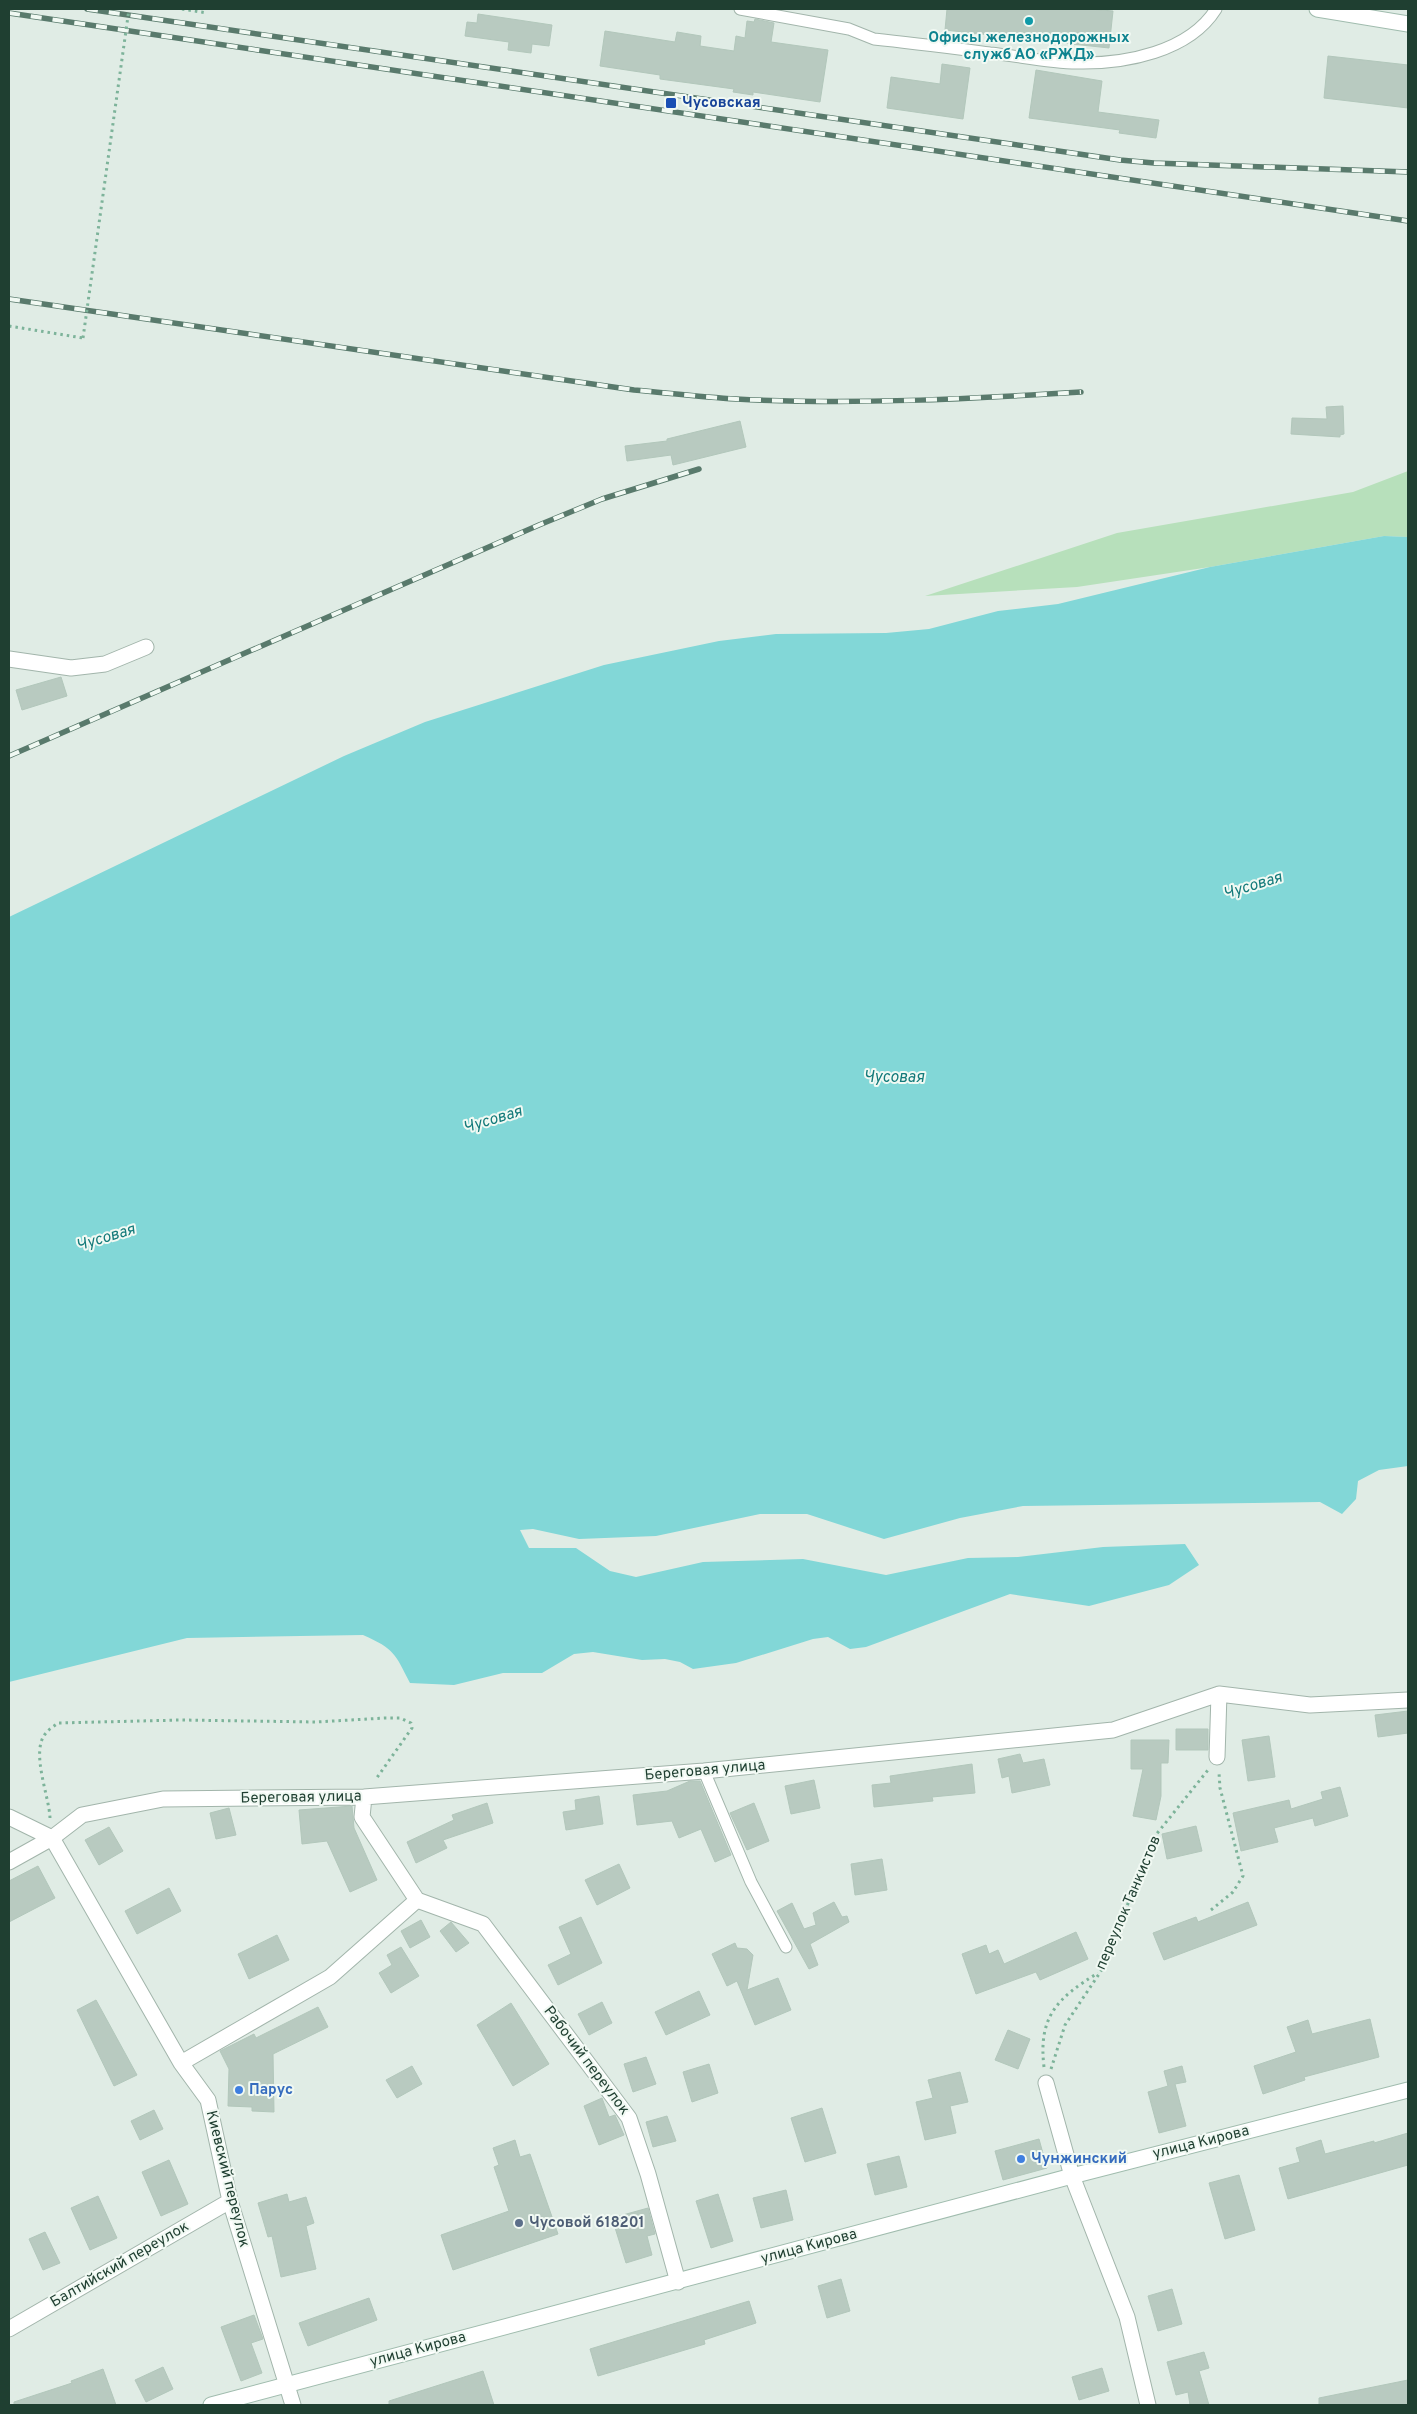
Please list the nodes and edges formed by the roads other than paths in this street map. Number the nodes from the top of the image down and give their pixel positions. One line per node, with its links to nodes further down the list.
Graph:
1 (740, 9): 2 (lane)
2 (1216, 9)
3 (1317, 9): 4 (street)
4 (1408, 24)
5 (146, 647): 6 (street)
6 (9, 659)
7 (1219, 1694): 8 (street, Береговая улица); 9 (street); 10 (street, Береговая улица)
8 (1408, 1700)
9 (1217, 1757)
10 (704, 1772): 11 (street, Береговая улица); 16 (lane)
11 (364, 1797): 13 (street, Береговая улица); 15 (street)
12 (9, 1817): 13 (street)
13 (52, 1838): 14 (street, Береговая улица); 17 (street, Киевский переулок)
14 (9, 1862)
15 (417, 1900): 17 (street); 22 (street, Рабочий переулок)
16 (786, 1947)
17 (181, 2063): 21 (street, Киевский переулок)
18 (1046, 2083): 20 (street)
19 (1408, 2090): 20 (street, улица Кирова)
20 (1072, 2176): 22 (street, улица Кирова); 27 (street)
21 (230, 2202): 23 (street, Балтийский переулок); 24 (street, Киевский переулок)
22 (678, 2282): 24 (street, улица Кирова)
23 (9, 2329)
24 (285, 2384): 25 (street, улица Кирова); 26 (street, Киевский переулок)
25 (211, 2405)
26 (293, 2405)
27 (1148, 2405)

